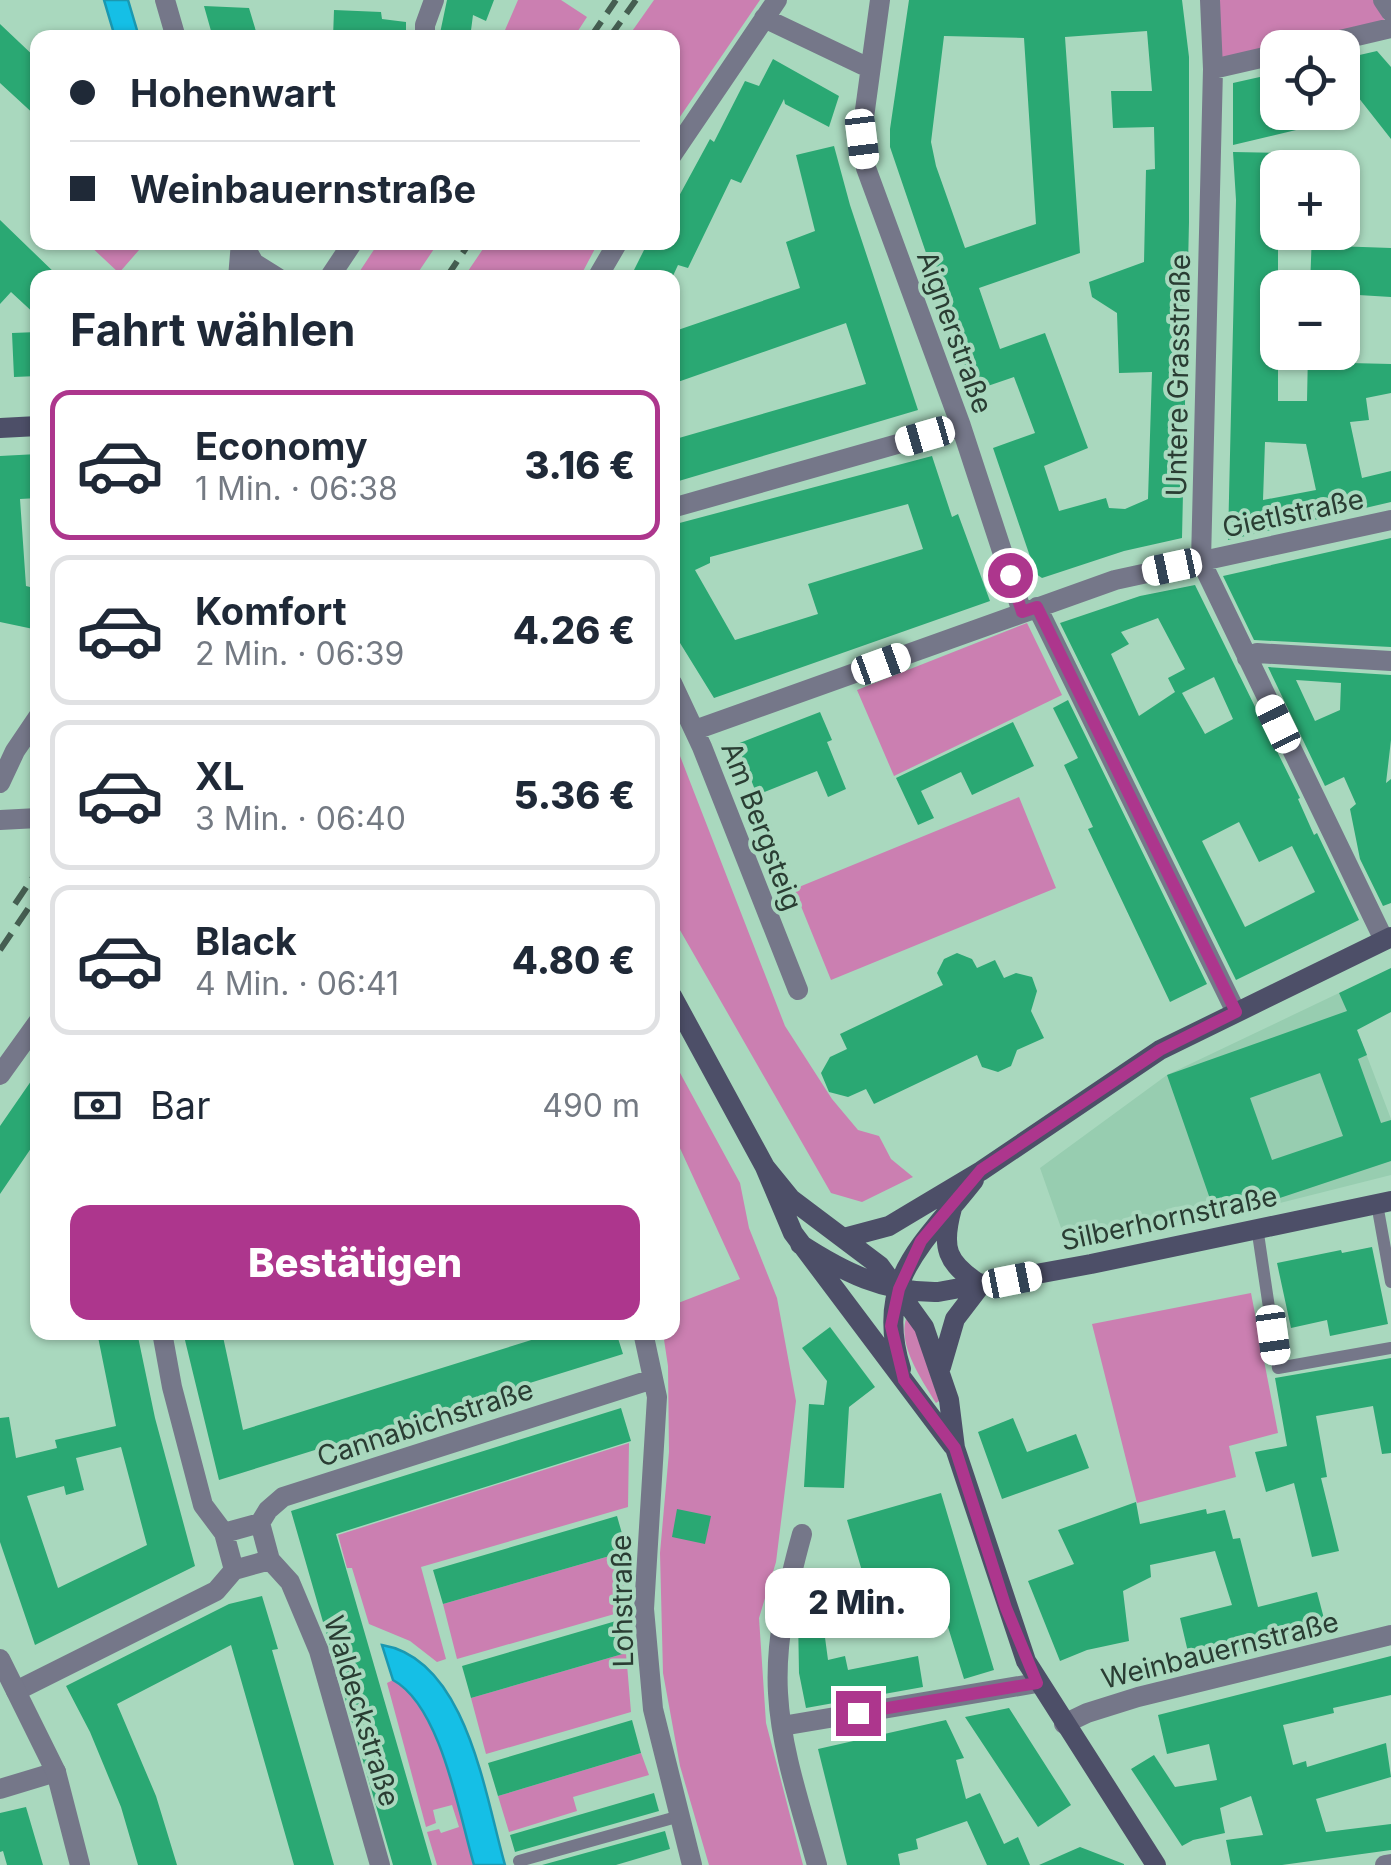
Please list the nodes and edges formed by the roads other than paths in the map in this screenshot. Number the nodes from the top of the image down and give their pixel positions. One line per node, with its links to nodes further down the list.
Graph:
1 (165, 0): 9 (street)
2 (434, 0): 10 (street)
3 (880, 0): 13 (street, Aignerstraße)
4 (1210, 0): 14 (street, Untere Grasstraße)
5 (1383, 0): 7 (street)
6 (770, 9): 13 (street); 15 (street)
7 (1391, 12)
8 (1391, 28): 11 (street)
9 (174, 30)
10 (425, 30)
11 (1360, 35)
12 (1260, 58): 14 (street)
13 (869, 68): 19 (street, Aignerstraße)
14 (1212, 69): 23 (street, Untere Grasstraße)
15 (680, 143)
16 (246, 250): 17 (street)
17 (265, 270)
18 (30, 426): 20 (main road)
19 (961, 426): 21 (street); 24 (street, Aignerstraße)
20 (0, 428)
21 (680, 506)
22 (1391, 520): 23 (street, Gietlstraße)
23 (1201, 561): 24 (street, Gietlstraße); 25 (street, Untere Grasstraße)
24 (1030, 610): 29 (street, Gietlstraße); 36 (street, Aignerstraße)
25 (1247, 658): 26 (street); 33 (street, Untere Grasstraße)
26 (1391, 661)
27 (680, 699): 29 (street, Am Bergsteig)
28 (30, 729): 30 (street)
29 (695, 730): 34 (street, Am Bergsteig)
30 (0, 782)
31 (30, 818): 32 (street)
32 (0, 820)
33 (1388, 939): 36 (main road)
34 (798, 990)
35 (680, 1011): 39 (main road)
36 (1236, 1012): 40 (main road)
37 (30, 1033): 38 (street)
38 (0, 1075)
39 (765, 1167): 44 (main road); 45 (main road)
40 (981, 1170): 42 (main road); 44 (main road)
41 (1384, 1203): 43 (main road, Silberhornstraße); 46 (lane)
42 (952, 1208): 47 (main road); 48 (main road)
43 (1257, 1227): 47 (main road, Silberhornstraße); 51 (lane)
44 (844, 1238): 48 (main road)
45 (800, 1244): 48 (main road, Silberhornstraße); 54 (main road)
46 (1391, 1282)
47 (981, 1285): 48 (main road, Silberhornstraße); 52 (main road)
48 (899, 1289): 52 (main road); 54 (main road)
49 (163, 1340): 57 (street)
50 (644, 1340): 53 (street, Lohstraße)
51 (1391, 1348)
52 (940, 1370): 55 (main road)
53 (653, 1378): 56 (street, Cannabichstraße); 69 (street, Lohstraße)
54 (904, 1380): 55 (main road)
55 (955, 1448): 63 (main road)
56 (260, 1523): 57 (street, Cannabichstraße); 59 (street, Waldeckstraße)
57 (224, 1533): 60 (street)
58 (802, 1534): 66 (street)
59 (270, 1560): 60 (street); 72 (street, Waldeckstraße)
60 (234, 1570): 64 (street)
61 (1391, 1636): 65 (street, Weinbauernstraße)
62 (0, 1659): 64 (street)
63 (1037, 1683): 65 (main road); 66 (street)
64 (16, 1691): 67 (street)
65 (1064, 1724): 75 (main road)
66 (782, 1726): 74 (street)
67 (56, 1772): 68 (street); 71 (street)
68 (0, 1789)
69 (680, 1816): 70 (lane); 73 (street, Lohstraße)
70 (520, 1861)
71 (80, 1865)
72 (380, 1865)
73 (692, 1865)
74 (817, 1865)
75 (1156, 1865)

